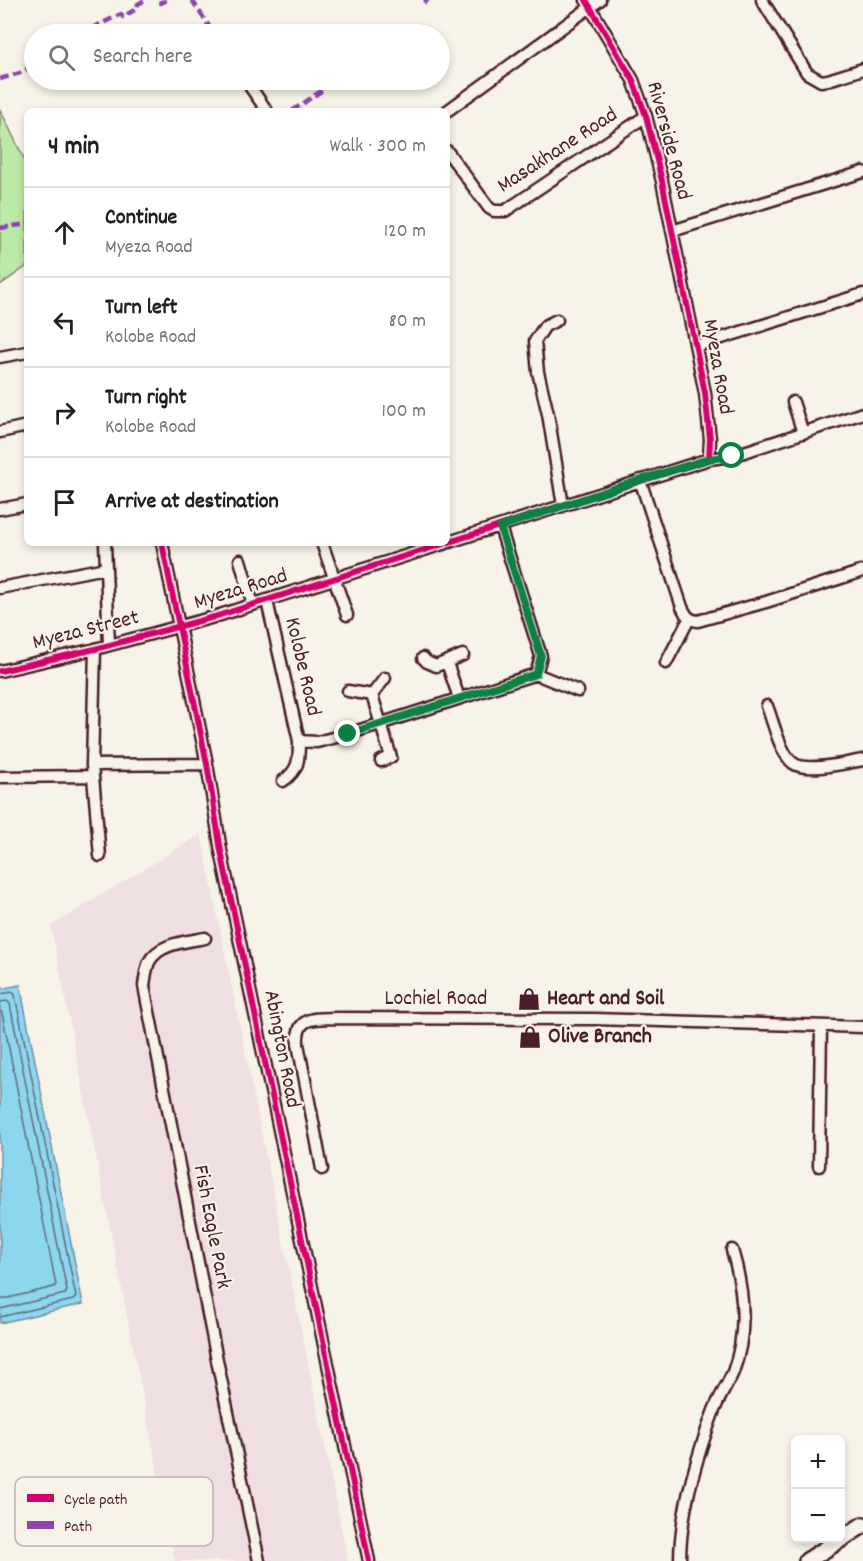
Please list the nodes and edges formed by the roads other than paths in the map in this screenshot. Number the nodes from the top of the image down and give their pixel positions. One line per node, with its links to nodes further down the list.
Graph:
1 (762, 0): 3 (street)
2 (592, 2): 6 (street); 7 (street, Riverside Road)
3 (863, 69)
4 (252, 90): 5 (street)
5 (265, 108)
6 (450, 109)
7 (646, 116): 8 (street, Masakhane Road); 10 (street, Riverside Road)
8 (450, 155)
9 (863, 172): 10 (street)
10 (672, 231): 13 (street, Myeza Road)
11 (863, 294): 13 (street)
12 (557, 320): 24 (street)
13 (696, 346): 21 (street, Myeza Road)
14 (24, 353): 15 (street)
15 (0, 357)
16 (793, 402): 20 (street)
17 (863, 413): 20 (street)
18 (24, 427): 19 (street)
19 (0, 432)
20 (803, 433): 21 (street)
21 (709, 459): 22 (street, Myeza Road)
22 (640, 480): 24 (street, Myeza Road); 40 (street)
23 (24, 505): 25 (street)
24 (563, 506): 26 (street, Myeza Road)
25 (0, 509)
26 (500, 527): 27 (street, Myeza Road); 49 (street)
27 (450, 539)
28 (105, 546): 33 (street)
29 (163, 546): 41 (street, Abington Road)
30 (323, 546): 35 (street)
31 (415, 548): 35 (street, Myeza Road)
32 (240, 560): 38 (street, Myeza Road)
33 (106, 568): 36 (street); 42 (street)
34 (863, 571): 40 (street)
35 (335, 579): 37 (street, Myeza Road); 39 (street)
36 (0, 588)
37 (267, 602): 38 (street, Myeza Road); 57 (street, Kolobe Road)
38 (253, 605): 41 (street, Myeza Road)
39 (347, 615)
40 (689, 619): 47 (street)
41 (180, 627): 42 (street, Myeza Street); 60 (street, Abington Road)
42 (109, 645): 43 (street, Myeza Street)
43 (95, 649): 48 (street, Myeza Street); 61 (street)
44 (463, 655): 46 (street)
45 (423, 658): 46 (street)
46 (447, 663): 54 (street)
47 (666, 663)
48 (0, 670)
49 (536, 674): 52 (street); 54 (street, Kolobe Road)
50 (385, 678): 53 (street)
51 (348, 691): 53 (street, Kolobe Road)
52 (578, 692)
53 (372, 695): 56 (street)
54 (459, 698): 56 (street, Kolobe Road)
55 (767, 706): 59 (street)
56 (380, 724): 57 (street, Kolobe Road); 58 (street)
57 (299, 741): 63 (street, Kolobe Road)
58 (390, 758)
59 (863, 760)
60 (207, 764): 61 (street); 73 (street, Abington Road)
61 (92, 770): 62 (street); 64 (street)
62 (0, 777)
63 (283, 781)
64 (100, 856)
65 (205, 938): 72 (street, Fish Eagle Park)
66 (821, 1026): 67 (street, Lochiel Road); 68 (street); 69 (street, Lochiel Road)
67 (863, 1027)
68 (819, 1166)
69 (322, 1169)
70 (732, 1250): 74 (street)
71 (863, 1526): 75 (main road)
72 (259, 1561)
73 (369, 1561)
74 (680, 1561)
75 (807, 1561)

